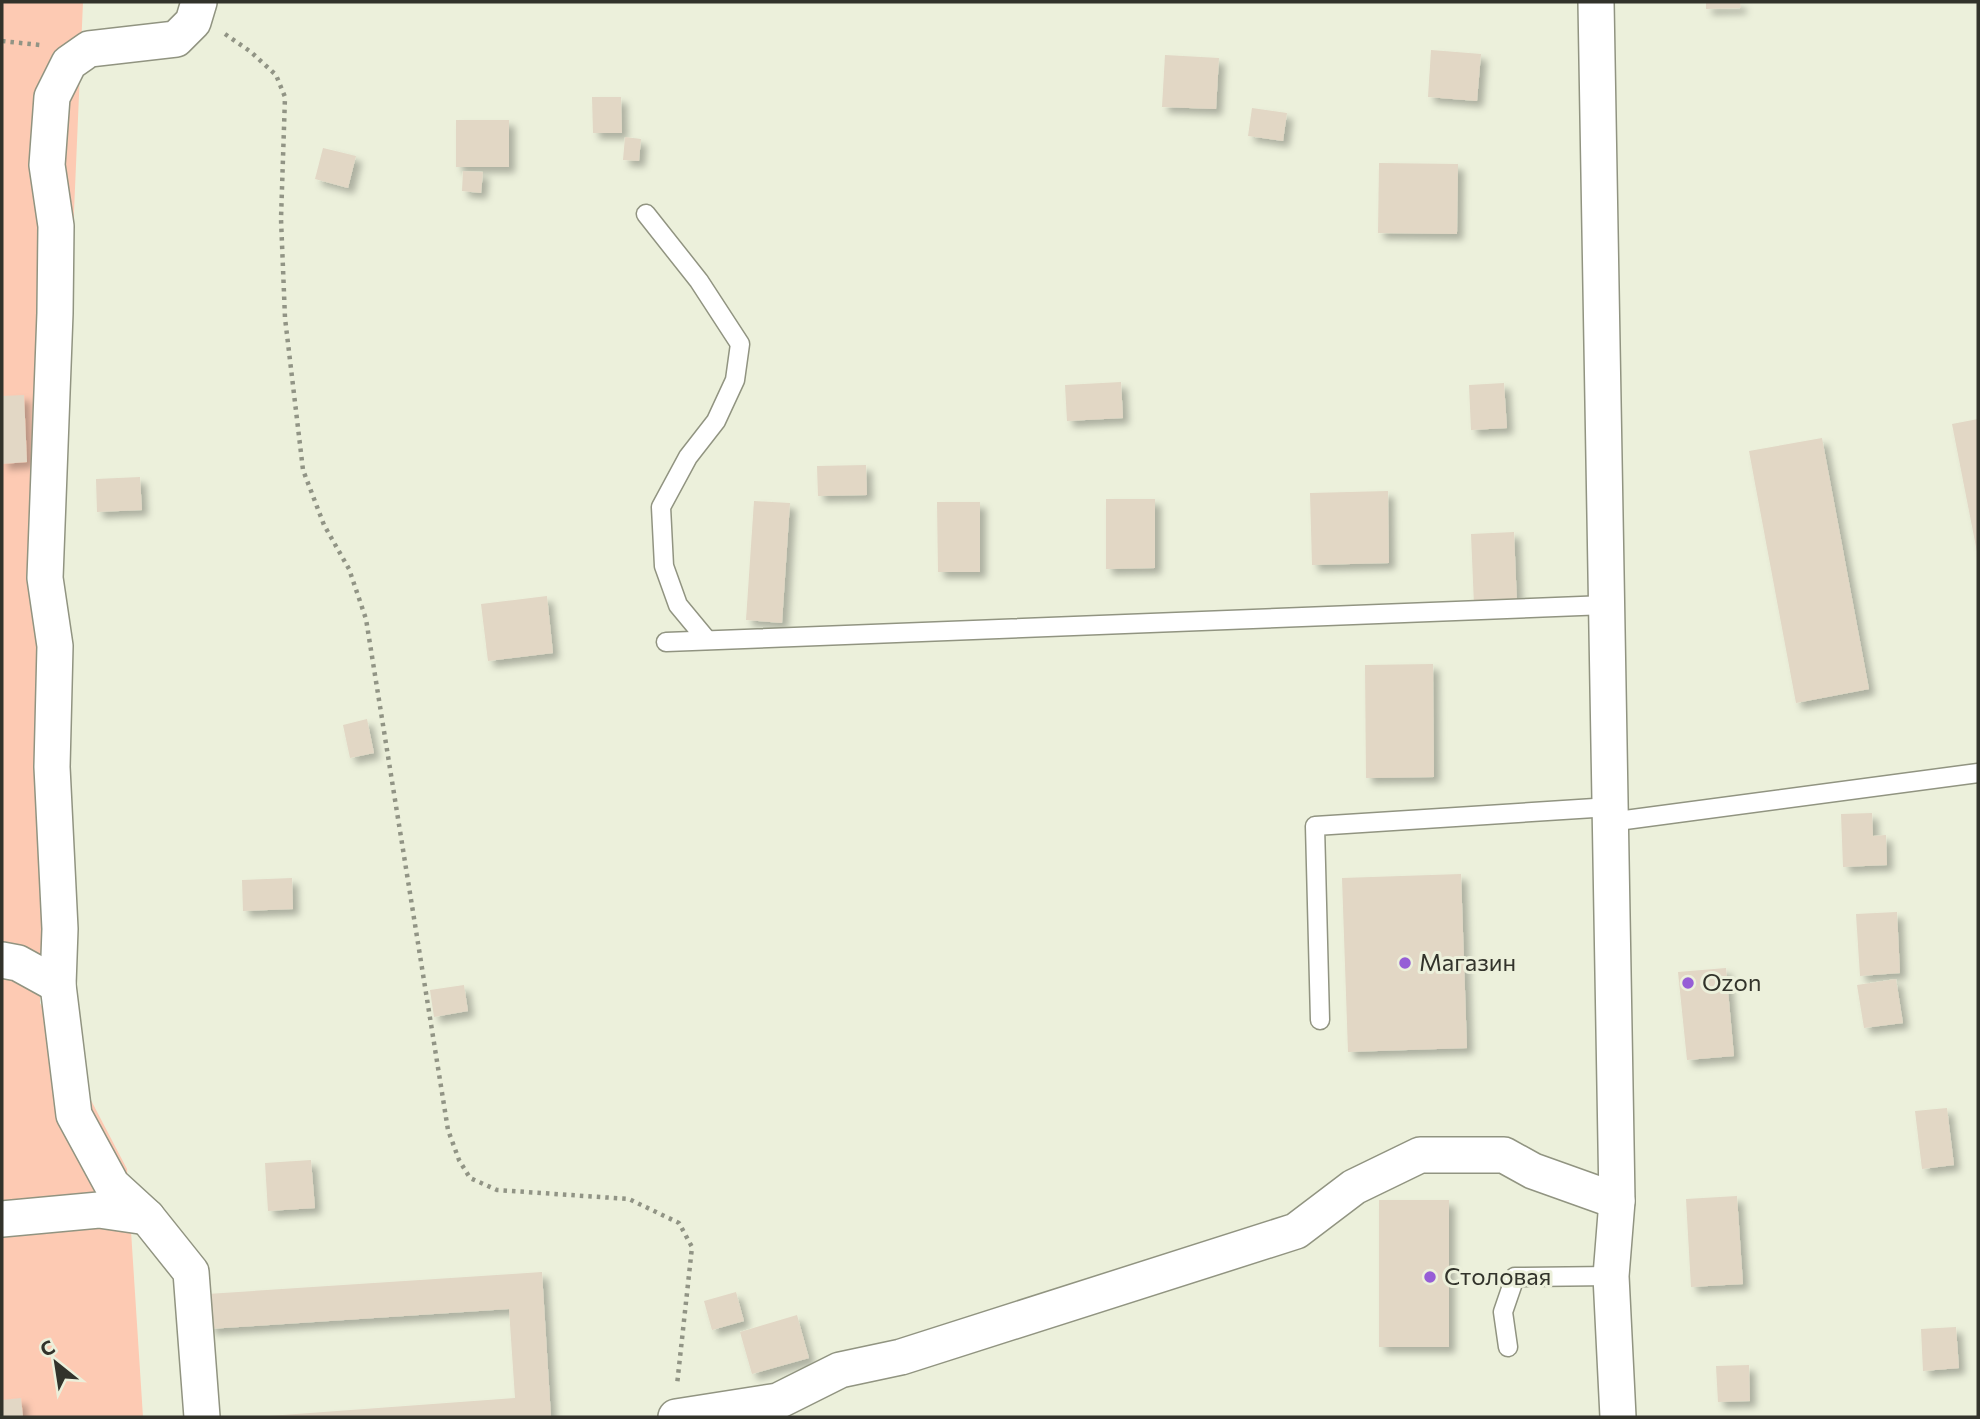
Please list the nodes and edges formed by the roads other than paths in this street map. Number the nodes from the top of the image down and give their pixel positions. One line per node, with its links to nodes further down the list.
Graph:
1 (1596, 2): 4 (street)
2 (196, 12): 10 (street)
3 (646, 214): 5 (lane)
4 (1606, 606): 5 (lane); 8 (street)
5 (708, 640): 6 (lane)
6 (666, 642)
7 (1978, 773): 8 (lane)
8 (1610, 814): 11 (lane); 12 (street)
9 (2, 960): 10 (street)
10 (58, 985): 13 (street)
11 (1320, 1020)
12 (1617, 1200): 15 (street); 17 (street)
13 (147, 1217): 14 (street); 18 (street)
14 (2, 1219)
15 (1611, 1276): 16 (lane); 19 (street)
16 (1508, 1347)
17 (676, 1404)
18 (202, 1417)
19 (1618, 1417)

